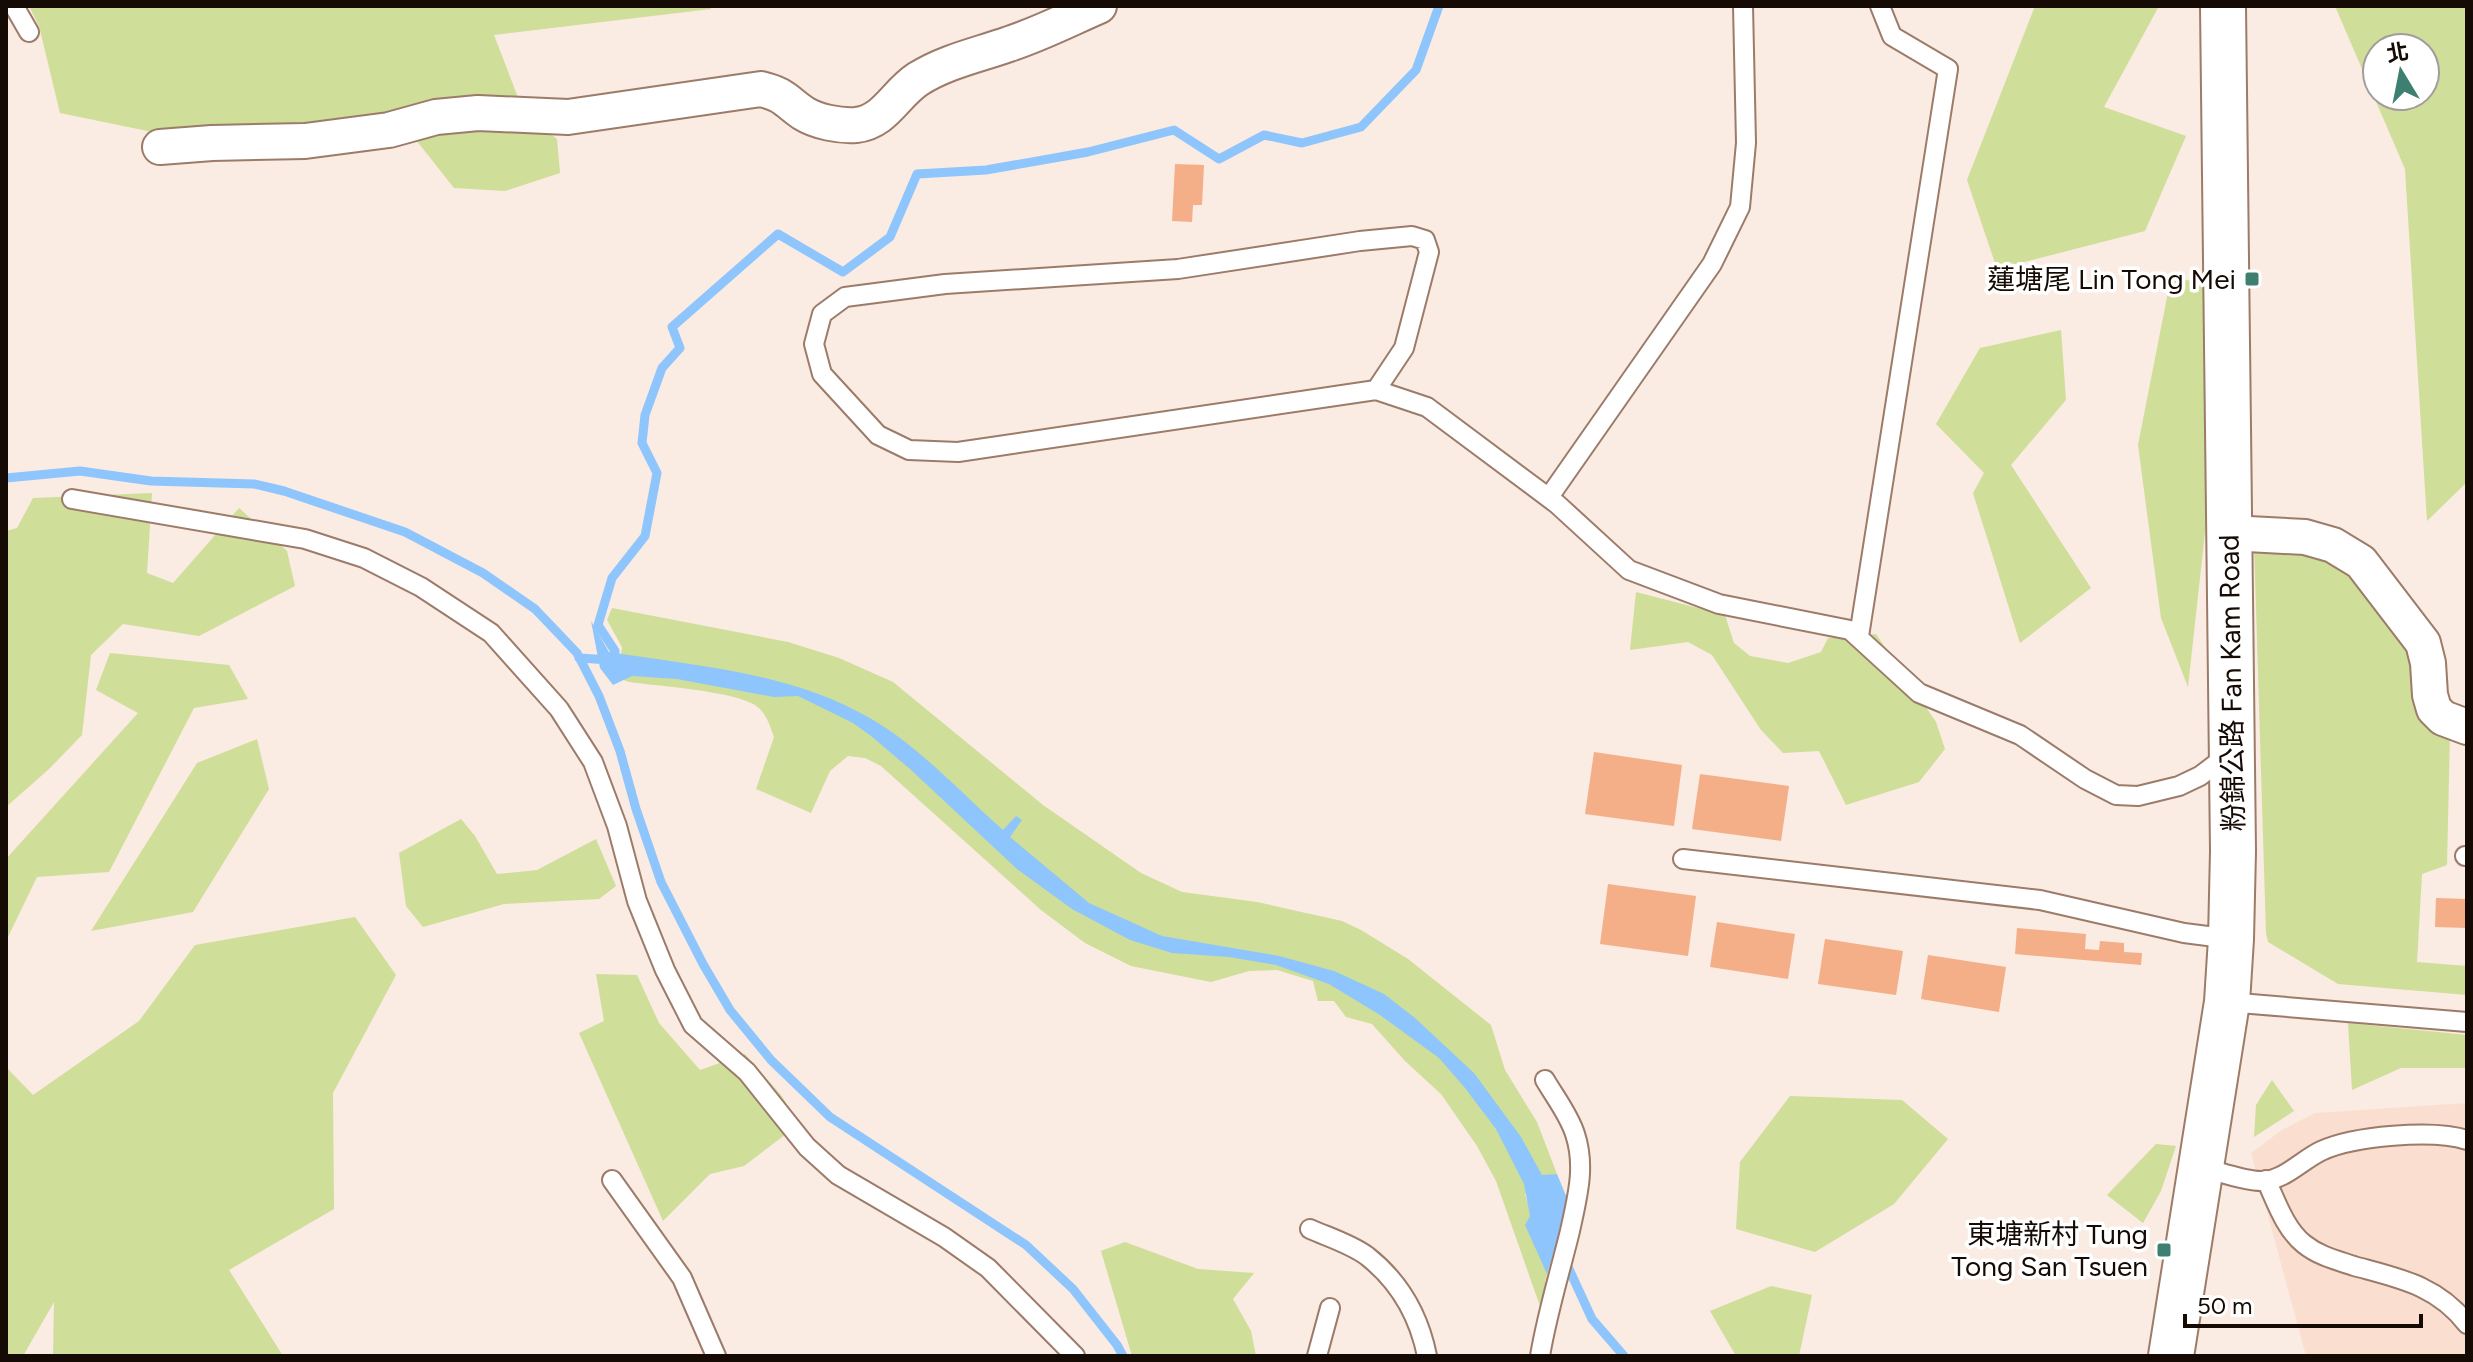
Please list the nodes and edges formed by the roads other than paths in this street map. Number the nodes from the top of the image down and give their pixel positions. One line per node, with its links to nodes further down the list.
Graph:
1 (14, 6): 6 (lane)
2 (1099, 6): 7 (street)
3 (1743, 6): 9 (lane)
4 (1880, 6): 12 (lane)
5 (2223, 6): 11 (main road, 粉錦公路 Fan Kam Road)
6 (29, 32)
7 (160, 147)
8 (1376, 390): 8 (lane); 9 (lane)
9 (1549, 497): 12 (lane)
10 (72, 499): 28 (lane)
11 (2229, 533): 13 (street); 14 (main road, 粉錦公路 Fan Kam Road)
12 (1859, 636): 14 (lane)
13 (2467, 727)
14 (2231, 752): 16 (main road, 粉錦公路 Fan Kam Road)
15 (1683, 859): 16 (lane)
16 (2231, 939): 17 (main road, 粉錦公路 Fan Kam Road)
17 (2227, 1002): 18 (lane); 21 (main road, 粉錦公路 Fan Kam Road)
18 (2467, 1022)
19 (1545, 1080): 31 (lane)
20 (2467, 1140): 23 (lane)
21 (2200, 1167): 23 (lane); 32 (main road, 粉錦公路 Fan Kam Road)
22 (612, 1180): 27 (lane)
23 (2266, 1180): 26 (lane)
24 (1310, 1229): 30 (lane)
25 (1330, 1308): 29 (lane)
26 (2467, 1324)
27 (716, 1356)
28 (1075, 1356)
29 (1317, 1356)
30 (1427, 1356)
31 (1540, 1356)
32 (2171, 1356)

